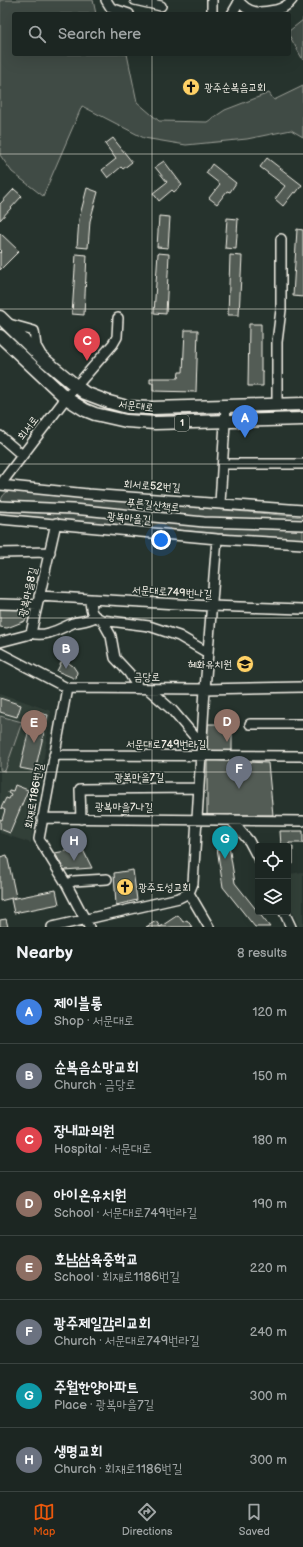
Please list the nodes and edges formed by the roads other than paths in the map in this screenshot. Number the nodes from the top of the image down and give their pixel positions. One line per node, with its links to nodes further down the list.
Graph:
1 (106, 0): 7 (street)
2 (135, 0): 6 (street)
3 (212, 0): 8 (street)
4 (292, 0): 11 (street)
5 (239, 1): 9 (street); 10 (street)
6 (161, 7)
7 (123, 12)
8 (212, 12)
9 (233, 12)
10 (252, 12)
11 (265, 12)
12 (281, 239): 19 (street)
13 (118, 318): 16 (street, 회서로)
14 (3, 320): 16 (main road, 서문대로 / 1)
15 (0, 336): 17 (main road, 서문대로 / 1)
16 (76, 386): 17 (street, 회서로); 20 (main road, 서문대로 / 1)
17 (66, 398): 22 (main road, 서문대로 / 1); 24 (street, 회서로)
18 (303, 404): 19 (main road, 서문대로 / 1)
19 (276, 405): 20 (main road, 서문대로 / 1)
20 (226, 407): 22 (street)
21 (303, 419): 22 (main road, 서문대로 / 1)
22 (225, 422): 25 (street)
23 (0, 436): 24 (street)
24 (22, 455): 27 (street, 회서로)
25 (223, 464): 26 (street); 28 (street)
26 (303, 464)
27 (0, 485): 28 (street, 회서로52번길)
28 (220, 503): 30 (street, 회서로52번길)
29 (0, 506): 33 (street, 푸른길산책로)
30 (303, 510)
31 (0, 519): 32 (street, 광복마을길)
32 (56, 523): 34 (street, 광복마을길); 37 (street, 광복마을8길)
33 (303, 525)
34 (217, 538): 35 (street, 광복마을길); 41 (street)
35 (303, 544)
36 (2, 552): 37 (street, 광복마을8길)
37 (50, 552): 39 (street, 광복마을8길)
38 (90, 599): 39 (street, 서문대로749번나길); 41 (street, 서문대로749번나길); 43 (street)
39 (38, 600): 40 (street, 서문대로749번나길); 44 (street, 광복마을8길)
40 (0, 604)
41 (211, 606): 42 (street, 서문대로749번나길); 47 (street)
42 (303, 609)
43 (98, 618): 44 (street); 47 (street); 50 (street)
44 (29, 634): 45 (street)
45 (0, 642)
46 (0, 653): 49 (street, 금당로)
47 (208, 653): 51 (street)
48 (303, 687): 51 (street, 금당로)
49 (67, 688): 50 (street, 금당로); 55 (street, 회재로1186번길)
50 (143, 689): 51 (street, 금당로); 54 (street)
51 (204, 690): 54 (street)
52 (250, 724): 53 (street)
53 (303, 724)
54 (201, 744): 57 (street)
55 (54, 755): 57 (street, 서문대로749번라길); 60 (street, 회재로1186번길)
56 (303, 756): 57 (street, 서문대로749번라길)
57 (200, 757): 58 (street)
58 (198, 788): 59 (street, 광복마을7길); 62 (street)
59 (80, 789): 61 (street, 광복마을7나길)
60 (42, 818): 61 (street); 67 (street, 회재로1186번길)
61 (81, 819): 62 (street, 광복마을7나길)
62 (196, 820): 63 (street, 광복마을7나길); 68 (street)
63 (231, 820): 64 (street, 광복마을7나길); 65 (street)
64 (303, 821)
65 (255, 852)
66 (107, 879): 67 (street)
67 (67, 885): 70 (street, 회재로1186번길)
68 (189, 893): 70 (street); 72 (street)
69 (285, 915): 73 (street)
70 (87, 924): 71 (street)
71 (52, 927)
72 (209, 927)
73 (291, 927)

